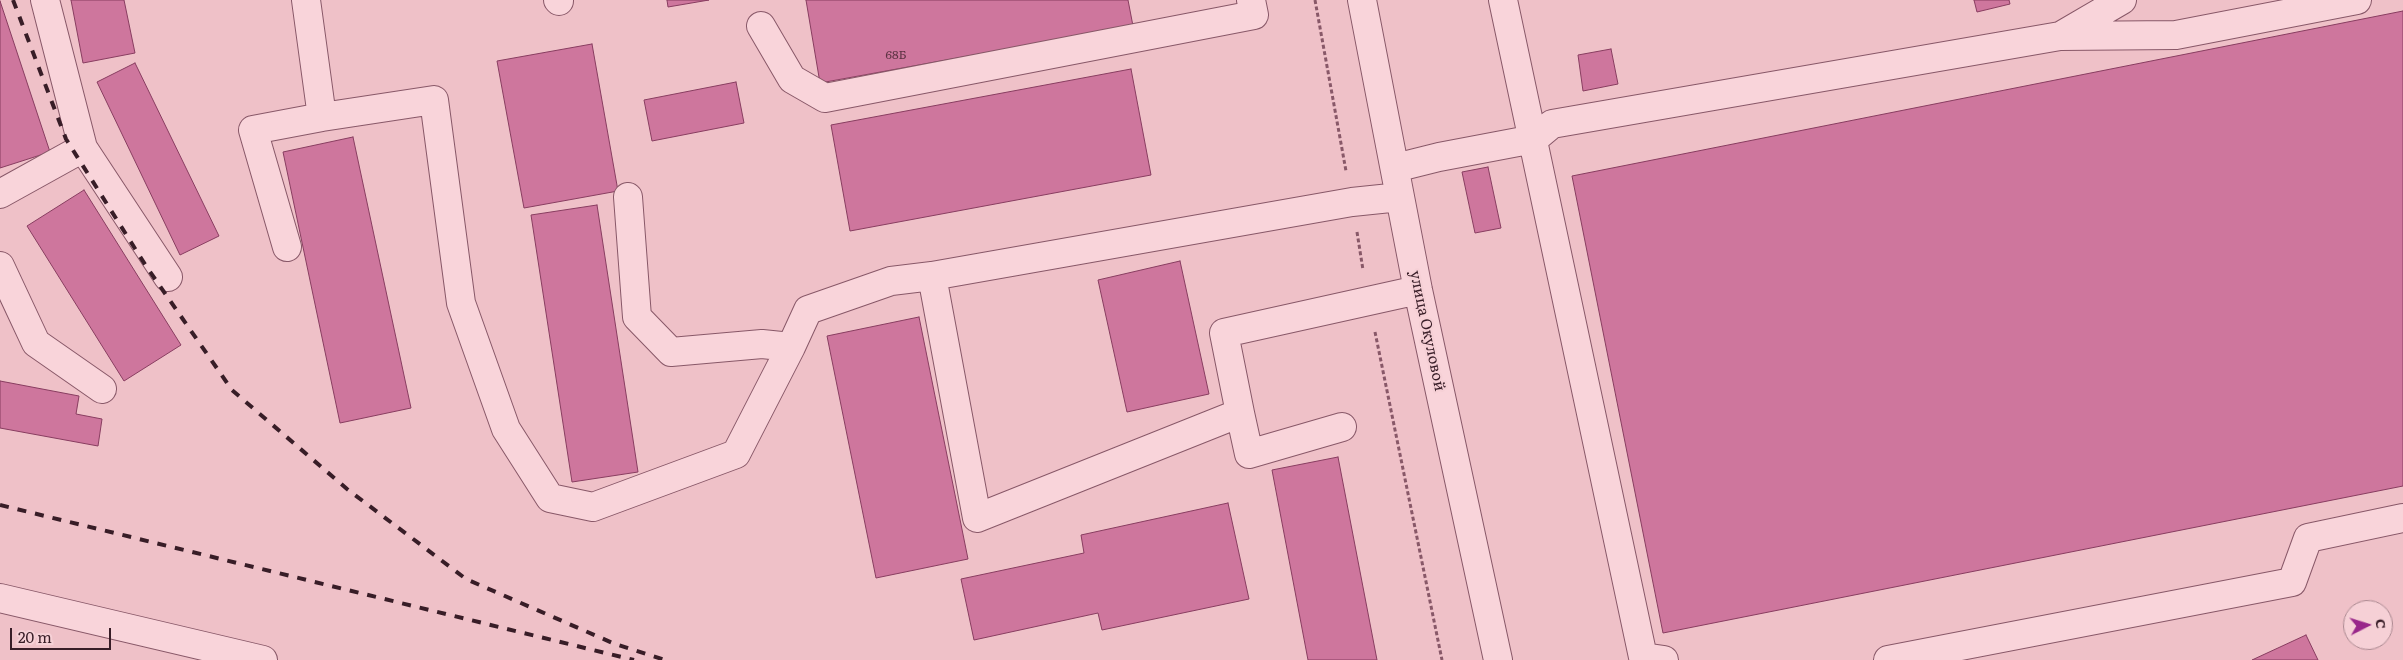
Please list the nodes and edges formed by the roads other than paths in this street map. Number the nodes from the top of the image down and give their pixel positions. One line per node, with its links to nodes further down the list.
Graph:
1 (46, 0): 12 (street)
2 (306, 0): 10 (street)
3 (1251, 0): 8 (street)
4 (1362, 0): 13 (street, улица Окуловой)
5 (1503, 0): 11 (street)
6 (2122, 0): 9 (street)
7 (2357, 0): 9 (street)
8 (762, 26)
9 (2060, 36): 11 (street)
10 (322, 118): 17 (street); 22 (street)
11 (1534, 139): 13 (street); 31 (street)
12 (83, 148): 14 (street); 20 (street)
13 (1395, 168): 16 (street, улица Окуловой)
14 (0, 194)
15 (628, 196): 22 (street)
16 (1400, 197): 19 (street); 21 (street, улица Окуловой)
17 (287, 247)
18 (0, 266): 23 (street)
19 (932, 276): 22 (street); 24 (street)
20 (168, 277)
21 (1418, 290): 24 (street); 30 (street, улица Окуловой)
22 (791, 347)
23 (102, 389)
24 (1240, 413): 25 (street)
25 (1342, 427)
26 (2403, 518): 28 (street)
27 (0, 598): 29 (street)
28 (1897, 659)
29 (263, 660)
30 (1498, 660)
31 (1664, 660)

